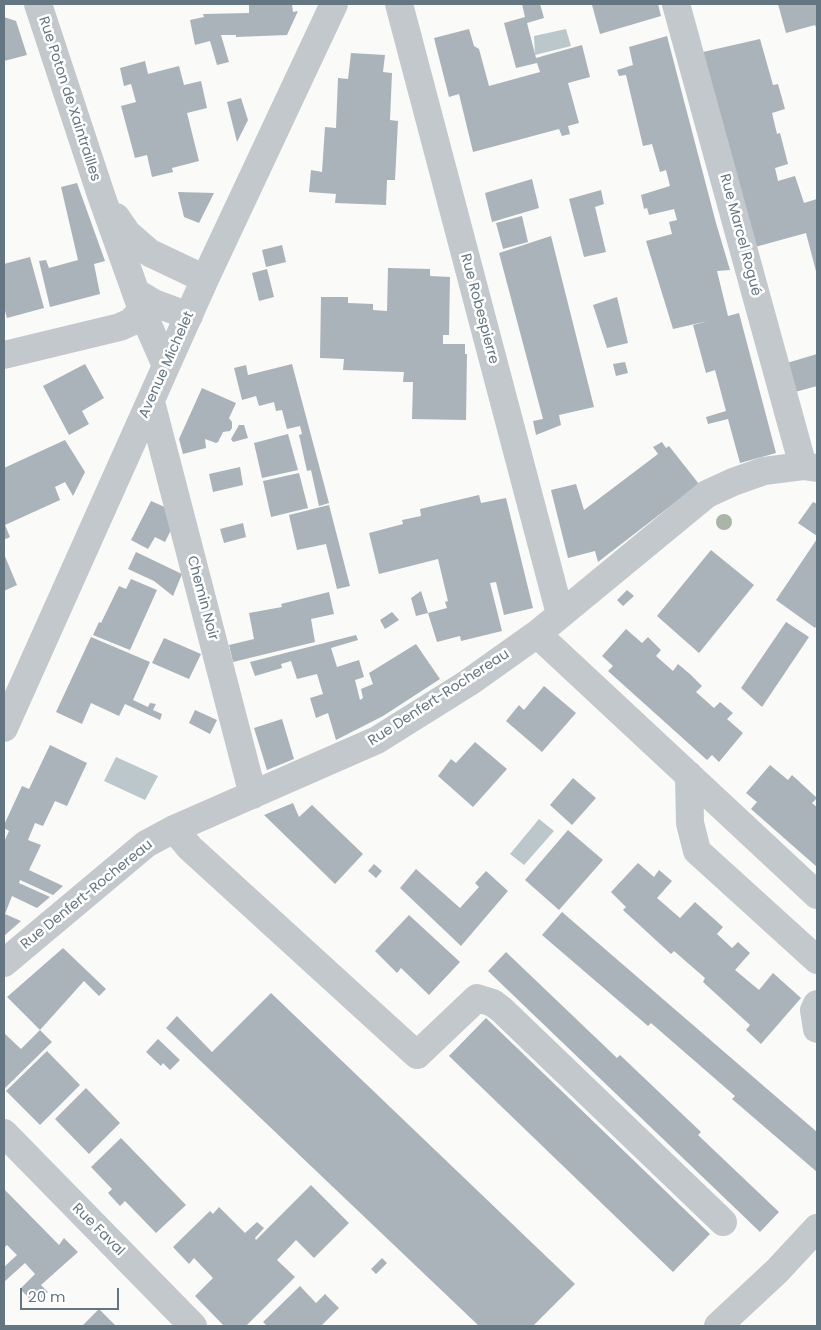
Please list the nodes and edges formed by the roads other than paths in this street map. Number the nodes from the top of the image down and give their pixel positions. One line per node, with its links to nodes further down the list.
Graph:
1 (38, 4): 5 (street, Rue Poton de Xaintrailles)
2 (334, 4): 6 (street, Avenue Michelet)
3 (399, 4): 13 (street, Rue Robespierre)
4 (676, 4): 12 (street, Rue Marcel Rogué)
5 (101, 195): 6 (street, Rue Poton de Xaintrailles); 7 (street, Rue Poton de Xaintrailles)
6 (205, 279): 8 (street, Avenue Michelet)
7 (140, 301): 8 (street); 9 (street); 10 (street, Rue Poton de Xaintrailles)
8 (189, 316): 10 (street, Avenue Michelet)
9 (4, 355)
10 (166, 366): 11 (street, Avenue Michelet)
11 (151, 402): 15 (street, Avenue Michelet); 17 (street, Chemin Noir)
12 (810, 467): 13 (street, Rue Denfert-Rochereau)
13 (560, 614): 14 (street, Rue Denfert-Rochereau)
14 (537, 634): 16 (street); 17 (street, Rue Denfert-Rochereau)
15 (4, 728)
16 (689, 775): 19 (street); 20 (street)
17 (253, 795): 18 (street, Rue Denfert-Rochereau)
18 (174, 829): 21 (street, Rue Denfert-Rochereau); 25 (street)
19 (817, 896)
20 (817, 960)
21 (4, 963)
22 (817, 1004): 23 (street)
23 (817, 1028)
24 (4, 1134): 27 (street, Rue Faval)
25 (723, 1222)
26 (817, 1228): 28 (street)
27 (193, 1326)
28 (718, 1326)

